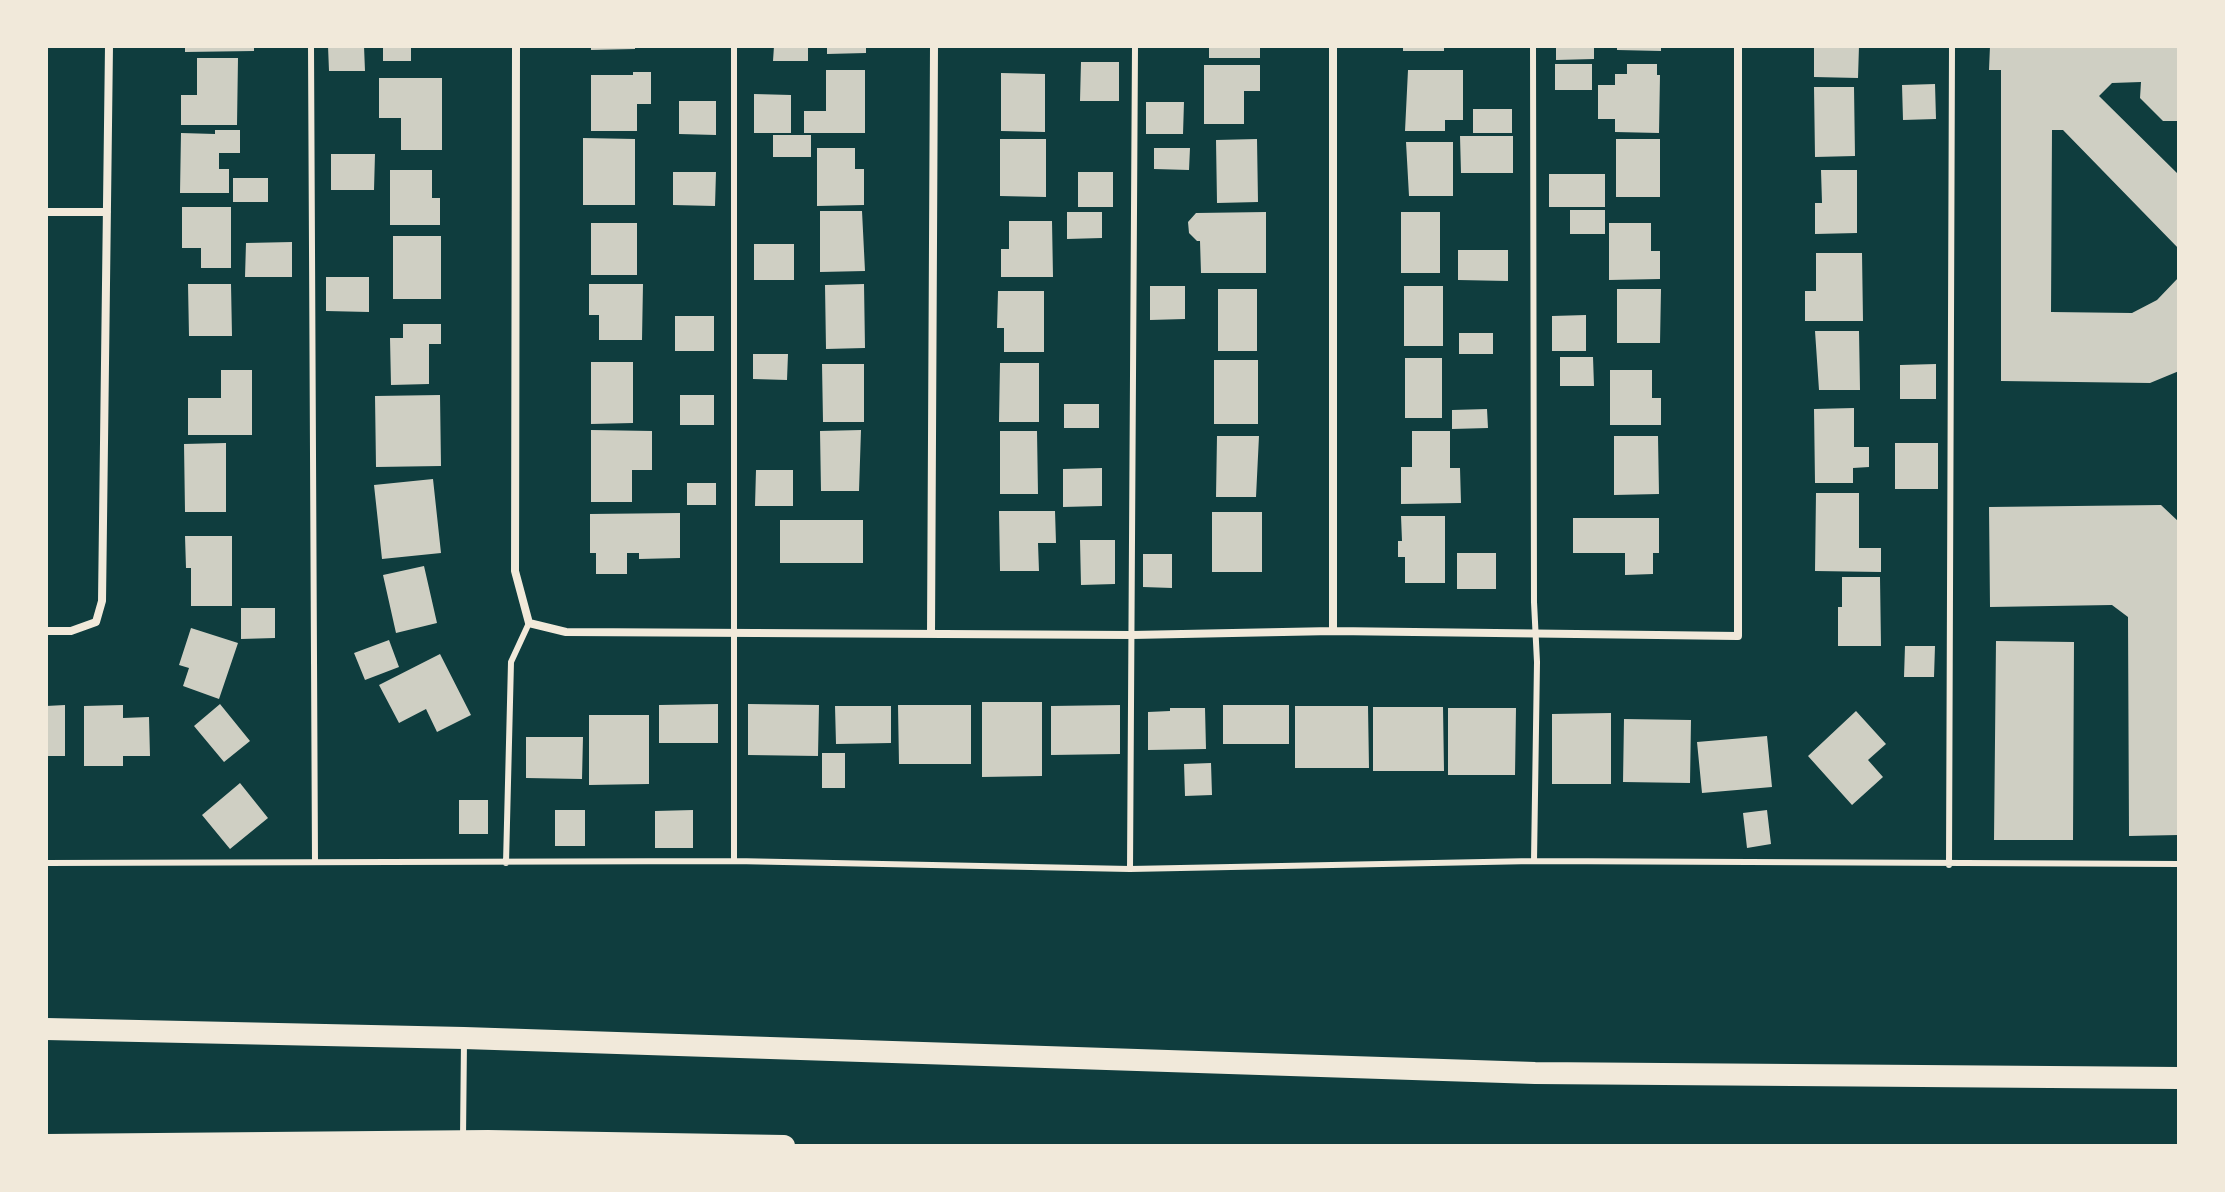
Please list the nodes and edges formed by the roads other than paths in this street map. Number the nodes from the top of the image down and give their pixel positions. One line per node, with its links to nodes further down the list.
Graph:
1 (109, 46): 12 (street)
2 (311, 46): 20 (lane)
3 (516, 46): 13 (street)
4 (734, 46): 16 (lane)
5 (934, 46): 17 (street)
6 (1135, 46): 19 (lane)
7 (1333, 46): 15 (street)
8 (1533, 46): 18 (lane)
9 (1738, 46): 18 (street)
10 (1952, 46): 26 (lane)
11 (46, 212): 12 (street)
12 (107, 212): 14 (street)
13 (529, 623): 16 (street); 24 (lane)
14 (46, 631)
15 (1333, 631): 18 (street); 19 (street)
16 (733, 634): 17 (street); 21 (lane)
17 (931, 634): 19 (street)
18 (1536, 634): 22 (lane)
19 (1132, 635): 27 (lane)
20 (315, 861): 23 (lane); 24 (lane)
21 (734, 861): 24 (lane); 27 (lane)
22 (1534, 861): 26 (lane); 27 (lane)
23 (46, 863)
24 (506, 863)
25 (2179, 864): 26 (lane)
26 (1949, 865)
27 (1130, 869)
28 (46, 1029): 29 (highway)
29 (464, 1038): 30 (highway); 31 (lane)
30 (2179, 1078)
31 (463, 1141): 32 (highway); 33 (highway)
32 (46, 1145)
33 (784, 1146)

